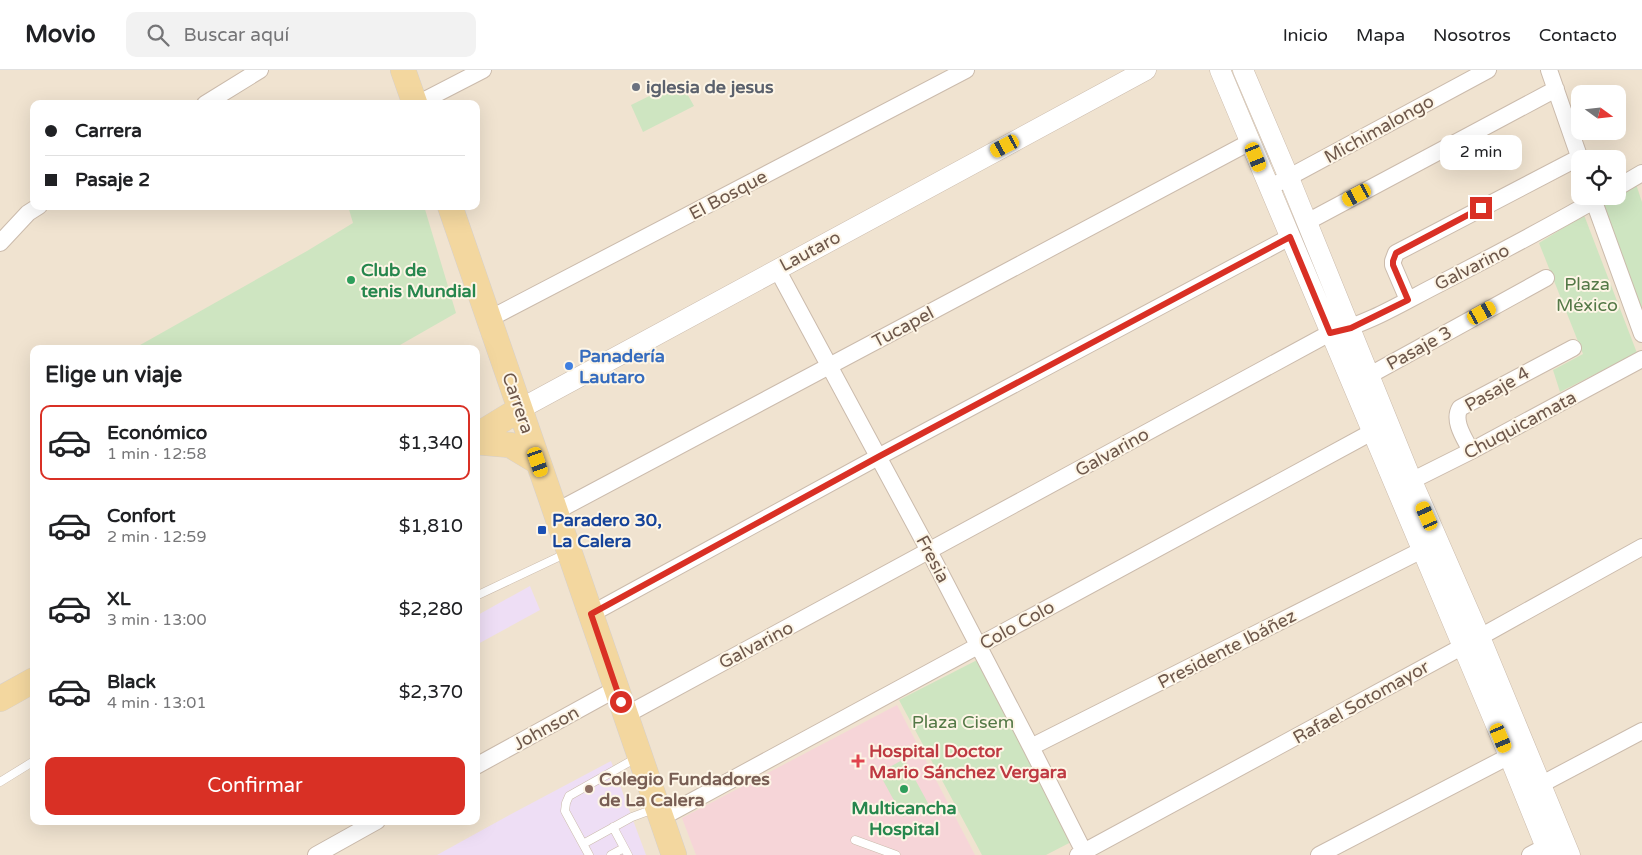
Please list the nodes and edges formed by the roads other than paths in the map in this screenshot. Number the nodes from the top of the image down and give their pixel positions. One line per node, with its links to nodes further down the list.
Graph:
1 (260, 70): 11 (street)
2 (403, 70): 12 (main road)
3 (483, 70): 13 (street)
4 (966, 70): 31 (street, El Bosque)
5 (1146, 70): 28 (street, Lautaro)
6 (1220, 70): 14 (street)
7 (1243, 70): 18 (street)
8 (1488, 70): 18 (street, Michimalongo)
9 (1549, 70): 10 (street)
10 (1556, 89): 15 (street); 25 (street)
11 (211, 100)
12 (414, 100)
13 (424, 100)
14 (1250, 142): 20 (street); 37 (street, Tucapel)
15 (1577, 150)
16 (1571, 163): 30 (street)
17 (1642, 173): 19 (street)
18 (1290, 178): 20 (street, Michimalongo); 25 (street)
19 (1626, 182)
20 (1269, 188): 26 (street)
21 (1584, 205): 30 (street, Galvarino)
22 (1598, 205): 34 (street)
23 (33, 210): 27 (street)
24 (451, 210): 31 (main road, Carrera)
25 (1307, 222): 32 (street)
26 (1290, 237): 33 (street); 44 (street)
27 (0, 243)
28 (777, 269): 37 (street, Fresia); 39 (street, Lautaro)
29 (1546, 278): 38 (street, Pasaje 3)
30 (1408, 300): 32 (street, Galvarino)
31 (489, 319): 39 (main road, Carrera)
32 (1351, 328): 33 (street, Galvarino); 38 (street)
33 (1330, 333): 40 (street); 50 (street, Galvarino)
34 (1642, 334)
35 (1573, 348): 43 (street, Pasaje 4)
36 (1642, 359): 43 (street, Chuquicamata)
37 (828, 366): 44 (street, Fresia); 47 (street, Tucapel)
38 (1370, 375): 46 (street)
39 (520, 409): 41 (main road, Lautaro); 45 (main road, Carrera)
40 (1372, 432): 46 (street); 55 (street, Colo Colo)
41 (480, 434)
42 (480, 442): 45 (main road)
43 (1471, 451): 46 (street, Chuquicamata)
44 (878, 457): 50 (street, Fresia); 53 (street)
45 (538, 462): 47 (main road, Carrera)
46 (1404, 484): 49 (street); 54 (street)
47 (556, 512): 51 (main road, Carrera)
48 (1642, 547): 54 (street, Rafael Sotomayor)
49 (1422, 550): 56 (street); 62 (street, Presidente Ibáñez)
50 (929, 551): 55 (street, Fresia); 60 (street, Galvarino)
51 (569, 552): 52 (lane); 53 (main road, Carrera)
52 (480, 594)
53 (591, 614): 58 (main road, Carrera)
54 (1480, 637): 56 (street, Rafael Sotomayor); 63 (street)
55 (979, 646): 62 (street, Fresia); 69 (street, Colo Colo)
56 (1462, 647): 63 (street); 76 (street, Rafael Sotomayor)
57 (30, 682): 59 (main road)
58 (616, 689): 60 (main road, Carrera); 66 (street, Johnson)
59 (0, 699)
60 (626, 716): 64 (main road, Carrera)
61 (1642, 731): 68 (street)
62 (1031, 747): 76 (street, Fresia)
63 (1517, 752): 68 (street); 74 (street); 82 (street)
64 (640, 756): 69 (main road, Carrera); 73 (lane)
65 (30, 763): 67 (lane)
66 (480, 764)
67 (0, 782)
68 (1540, 785): 74 (street)
69 (659, 813): 71 (lane); 80 (main road, Carrera)
70 (370, 825): 77 (street)
71 (613, 827): 73 (lane); 75 (lane)
72 (856, 840): 81 (lane)
73 (583, 844): 78 (lane)
74 (1551, 850)
75 (626, 851): 79 (lane)
76 (1081, 854)
77 (316, 855)
78 (589, 855)
79 (611, 855)
80 (674, 855)
81 (896, 855)
82 (1319, 855)

